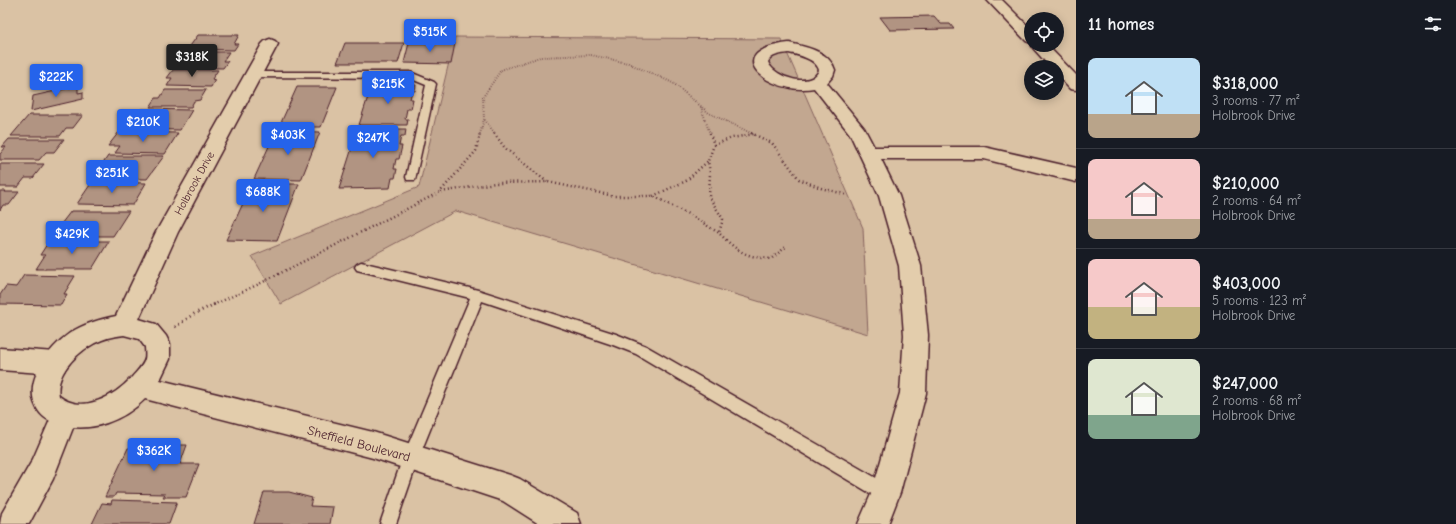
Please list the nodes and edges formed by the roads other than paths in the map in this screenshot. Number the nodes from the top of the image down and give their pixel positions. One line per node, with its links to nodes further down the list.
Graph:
1 (994, 0): 2 (street)
2 (1024, 31)
3 (270, 44): 5 (street, Holbrook Drive)
4 (1045, 52): 7 (street)
5 (252, 75): 10 (lane); 13 (street, Holbrook Drive)
6 (818, 82): 8 (street)
7 (1076, 85)
8 (868, 153): 9 (street); 19 (street)
9 (1076, 175)
10 (411, 177)
11 (361, 267): 12 (lane)
12 (478, 295): 18 (lane); 19 (lane)
13 (124, 325): 15 (street); 16 (street)
14 (0, 359): 15 (street)
15 (55, 363): 17 (street)
16 (142, 387): 17 (street); 18 (street, Sheffield Boulevard)
17 (64, 415): 20 (street)
18 (411, 457): 21 (lane); 22 (street, Sheffield Boulevard)
19 (886, 493): 23 (street)
20 (13, 524)
21 (388, 524)
22 (566, 524)
23 (873, 524)

